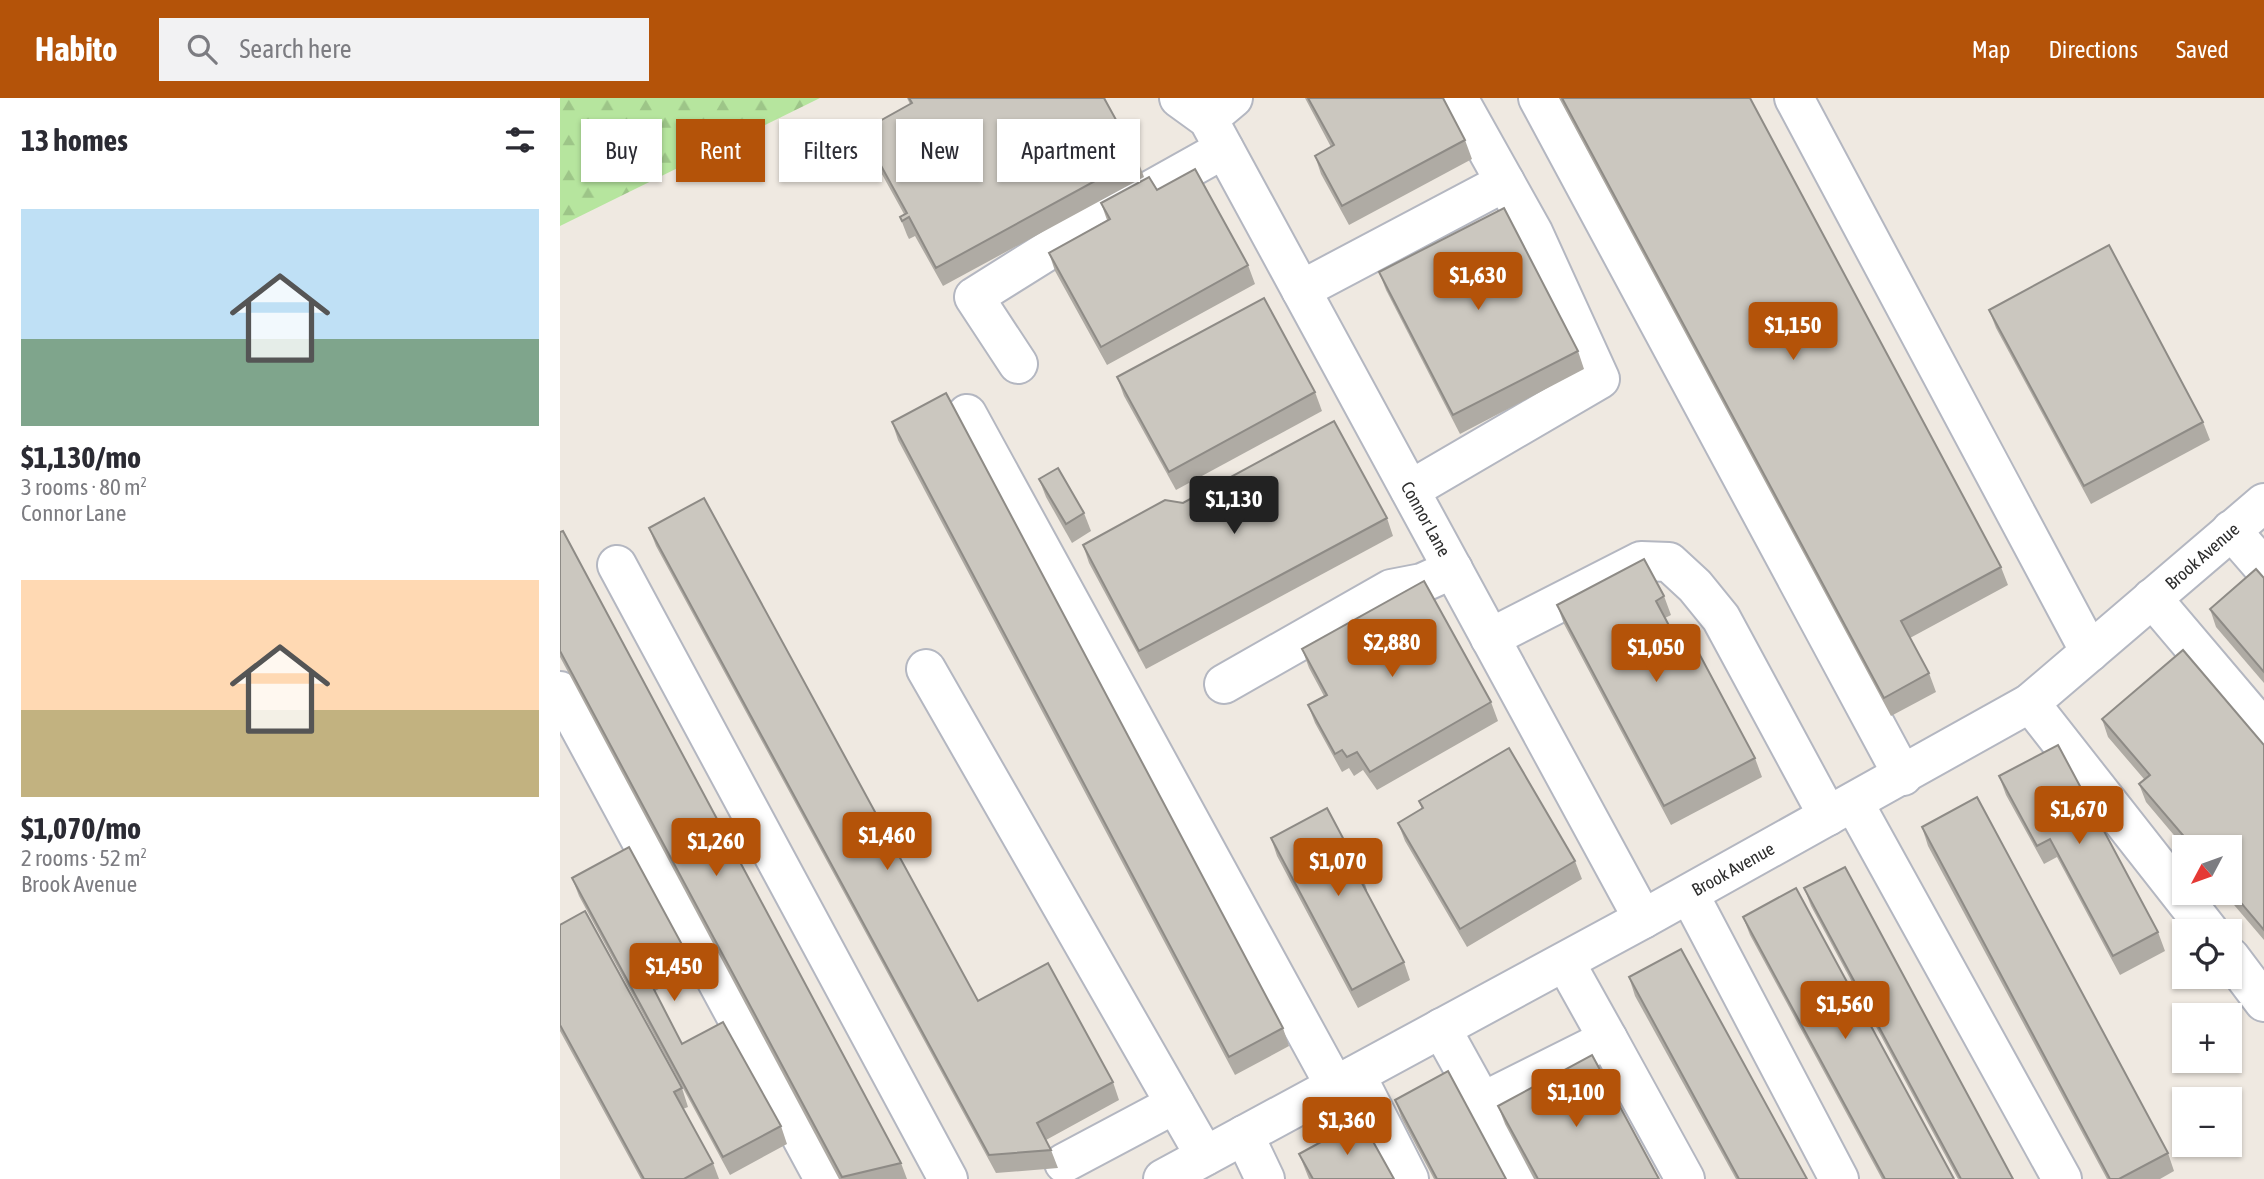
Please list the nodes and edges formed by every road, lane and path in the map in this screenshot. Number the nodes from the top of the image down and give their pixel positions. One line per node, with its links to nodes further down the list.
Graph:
1 (1458, 98): 5 (street)
2 (1538, 98): 23 (street)
3 (1794, 98): 17 (street)
4 (1211, 112): 6 (street, Connor Lane); 7 (street)
5 (1506, 182): 6 (street); 9 (street)
6 (1301, 290): 9 (street, Connor Lane)
7 (1017, 364)
8 (967, 414): 33 (street)
9 (1410, 490): 14 (street, Connor Lane)
10 (2264, 502): 11 (street, Brook Avenue)
11 (2231, 530): 13 (street); 15 (street, Brook Avenue)
12 (618, 565): 40 (street)
13 (2264, 568)
14 (1453, 569): 16 (street, Connor Lane); 19 (street)
15 (2152, 598): 17 (street, Brook Avenue); 22 (street)
16 (1490, 638): 24 (street); 26 (street, Connor Lane)
17 (2090, 652): 21 (street, Brook Avenue)
18 (926, 669): 35 (street)
19 (1224, 684)
20 (560, 691): 39 (street)
21 (2030, 703): 23 (street, Brook Avenue); 27 (street)
22 (2264, 730)
23 (1903, 776): 24 (street, Brook Avenue)
24 (1841, 810): 25 (street, Brook Avenue); 47 (street)
25 (1689, 894): 26 (street, Brook Avenue); 46 (street)
26 (1643, 919): 28 (street, Brook Avenue)
27 (2200, 919)
28 (1564, 962): 31 (street, Brook Avenue); 32 (street)
29 (2242, 973): 30 (street)
30 (2264, 1002)
31 (1441, 1028): 33 (street, Brook Avenue); 34 (street)
32 (1608, 1039): 34 (street); 45 (street)
33 (1345, 1080): 36 (street, Brook Avenue); 43 (street)
34 (1482, 1102): 44 (street)
35 (1175, 1104): 37 (street); 38 (street)
36 (1244, 1135): 37 (street, Brook Avenue); 42 (street)
37 (1205, 1156): 41 (street, Brook Avenue)
38 (1064, 1163)
39 (824, 1179)
40 (948, 1179)
41 (1163, 1179)
42 (1265, 1179)
43 (1409, 1179)
44 (1521, 1179)
45 (1685, 1179)
46 (1839, 1179)
47 (2062, 1179)

